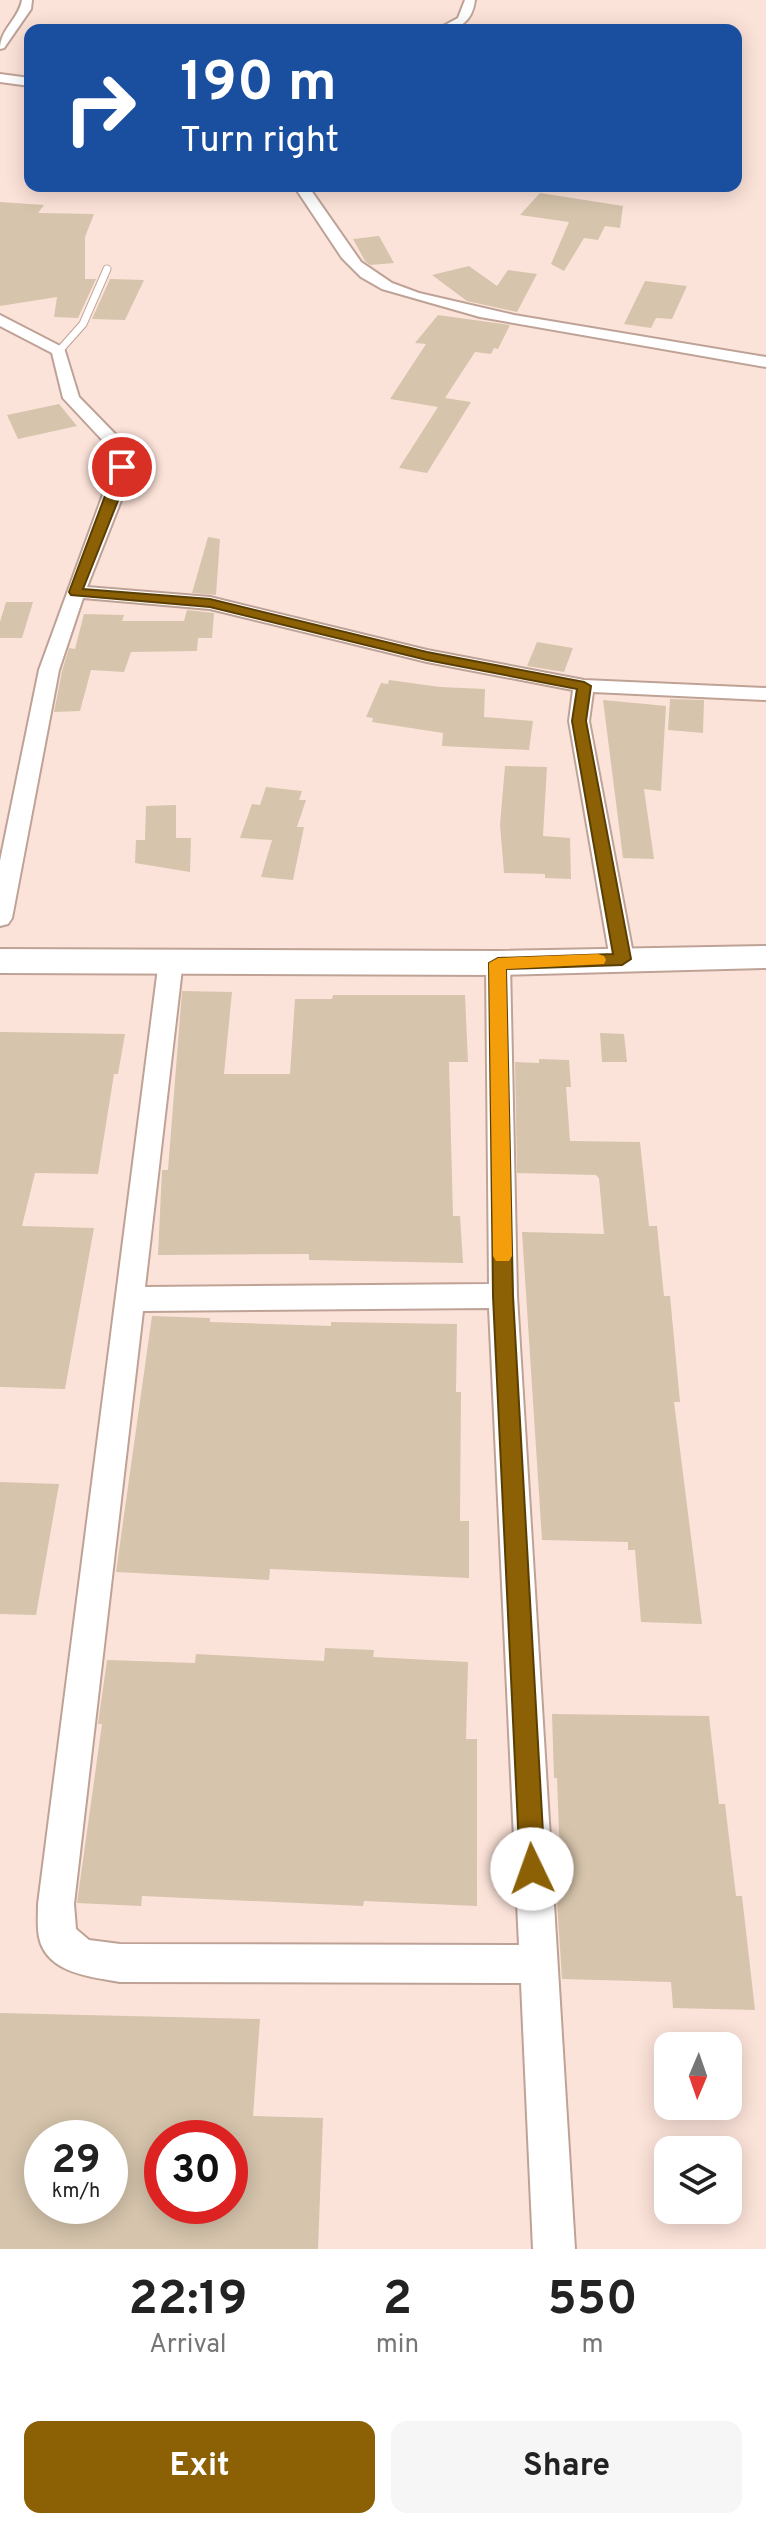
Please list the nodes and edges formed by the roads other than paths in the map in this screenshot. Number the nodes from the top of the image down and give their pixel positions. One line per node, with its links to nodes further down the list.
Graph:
1 (27, 0): 4 (street)
2 (470, 0): 3 (street)
3 (455, 24)
4 (6, 33): 5 (street)
5 (0, 46)
6 (0, 78): 7 (street)
7 (24, 81)
8 (305, 192): 12 (street)
9 (107, 269): 11 (lane)
10 (0, 320): 11 (street)
11 (59, 351): 13 (street)
12 (766, 362)
13 (76, 592): 14 (street); 16 (street)
14 (584, 686): 15 (street); 18 (street)
15 (766, 694)
16 (0, 918)
17 (766, 957): 18 (main road)
18 (622, 959): 21 (main road)
19 (171, 960): 20 (main road); 21 (main road); 23 (street)
20 (0, 961)
21 (498, 963): 22 (street)
22 (503, 1296): 23 (street); 24 (street)
23 (128, 1299): 24 (street)
24 (537, 1964): 25 (street)
25 (554, 2249)

